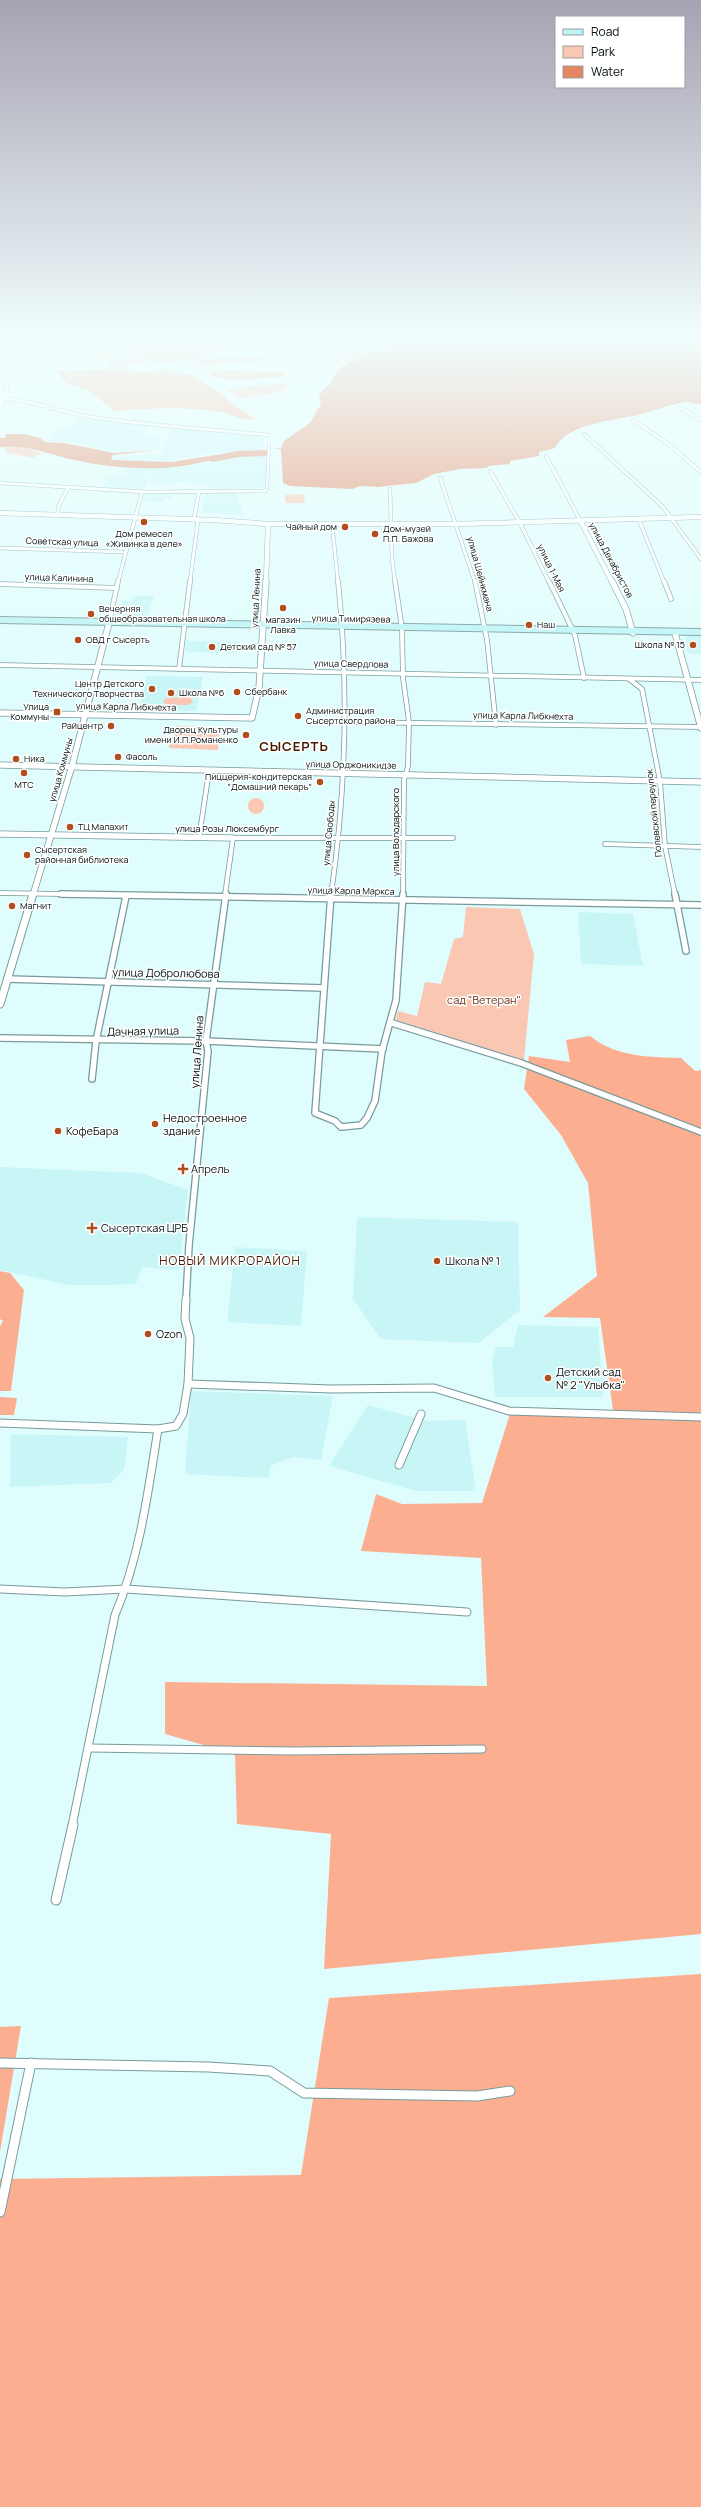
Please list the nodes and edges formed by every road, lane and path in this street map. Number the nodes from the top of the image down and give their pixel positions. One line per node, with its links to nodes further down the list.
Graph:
1 (270, 458): 11 (street)
2 (547, 458): 21 (street, улица Декабристов)
3 (613, 458): 18 (street)
4 (685, 458): 6 (street)
5 (490, 470): 22 (street, улица 1-Мая)
6 (701, 472)
7 (440, 478): 26 (street, улица Шейнкмана)
8 (0, 483): 9 (street)
9 (68, 488): 12 (street); 15 (street)
10 (390, 489): 25 (street, улица Володарского)
11 (265, 491): 13 (street)
12 (142, 492): 13 (street); 17 (street, улица Коммуны)
13 (200, 492): 19 (street)
14 (0, 513): 15 (street)
15 (58, 515): 17 (street)
16 (701, 517): 18 (street)
17 (134, 518): 19 (street); 28 (street, улица Коммуны)
18 (673, 519): 20 (street); 29 (street)
19 (196, 520): 23 (street); 35 (street)
20 (639, 520): 21 (street); 32 (street)
21 (581, 522): 22 (street); 43 (street, улица Декабристов)
22 (520, 523): 26 (street); 40 (street, улица 1-Мая)
23 (268, 524): 24 (street); 36 (street, улица Ленина)
24 (332, 524): 25 (street); 37 (street, улица Свободы)
25 (391, 524): 26 (street); 38 (street, улица Володарского)
26 (458, 524): 39 (street, улица Шейнкмана)
27 (0, 548): 28 (street, Советская улица)
28 (124, 552): 31 (street, улица Коммуны)
29 (701, 559)
30 (0, 584): 31 (street, улица Калинина)
31 (116, 588): 34 (street, улица Коммуны)
32 (671, 599)
33 (0, 620): 34 (main road, улица Тимирязева)
34 (109, 623): 35 (main road, улица Тимирязева); 45 (street, улица Коммуны)
35 (185, 624): 36 (main road, улица Тимирязева); 46 (street)
36 (263, 626): 37 (main road, улица Тимирязева); 47 (street, улица Ленина)
37 (344, 628): 38 (main road, улица Тимирязева); 48 (street, улица Свободы)
38 (402, 629): 39 (main road, улица Тимирязева); 49 (street, улица Володарского)
39 (485, 630): 40 (main road, улица Тимирязева); 50 (street, улица Шейнкмана)
40 (573, 632): 43 (main road, улица Тимирязева); 51 (street, улица 1-Мая)
41 (675, 632): 42 (main road, улица Тимирязева); 43 (main road, улица Тимирязева); 53 (street)
42 (701, 632)
43 (633, 633)
44 (0, 665): 45 (street, улица Свердлова)
45 (96, 667): 46 (street, улица Свердлова); 56 (street, улица Коммуны)
46 (179, 669): 47 (street, улица Свердлова)
47 (261, 670): 48 (street, улица Свердлова); 57 (street, улица Ленина)
48 (344, 672): 49 (street, улица Свердлова); 58 (street, улица Свободы)
49 (403, 673): 50 (street, улица Свердлова); 59 (street, улица Володарского)
50 (493, 676): 51 (street, улица Свердлова); 60 (street, улица Шейнкмана)
51 (584, 678): 52 (street, улица Свердлова)
52 (629, 679): 53 (street, улица Свердлова); 61 (street, Полевской переулок)
53 (688, 680): 54 (street, улица Свердлова); 62 (street)
54 (701, 680)
55 (0, 713): 56 (street, улица Карла Либкнехта)
56 (85, 715): 57 (street, улица Карла Либкнехта); 64 (street, улица Коммуны)
57 (252, 718)
58 (344, 722): 59 (street, улица Карла Либкнехта); 66 (street, улица Свободы)
59 (409, 722): 60 (street, улица Карла Либкнехта); 67 (street, улица Володарского)
60 (496, 725): 61 (street, улица Карла Либкнехта)
61 (650, 727): 62 (street, улица Карла Либкнехта); 68 (street, Полевской переулок)
62 (701, 728)
63 (0, 765): 64 (street, улица Орджоникидзе)
64 (72, 766): 65 (street, улица Орджоникидзе); 71 (street, улица Коммуны)
65 (209, 771): 66 (street, улица Орджоникидзе); 73 (street)
66 (342, 774): 67 (street, улица Орджоникидзе); 75 (street, улица Свободы)
67 (404, 776): 68 (street, улица Орджоникидзе); 72 (street, улица Володарского)
68 (660, 782): 69 (street, улица Орджоникидзе); 78 (street, Полевской переулок)
69 (701, 782)
70 (0, 834): 71 (street, улица Розы Люксембург)
71 (52, 835): 73 (street, улица Розы Люксембург); 81 (street, улица Коммуны)
72 (402, 837): 75 (street, улица Розы Люксембург); 76 (street, улица Розы Люксембург); 85 (street, улица Володарского)
73 (199, 838): 74 (street, улица Розы Люксембург)
74 (233, 838): 75 (street, улица Розы Люксембург); 83 (street, улица Ленина)
75 (339, 838): 84 (street, улица Свободы)
76 (453, 838)
77 (605, 844): 78 (street)
78 (665, 846): 79 (street); 86 (street, Полевской переулок)
79 (701, 847)
80 (0, 892): 81 (street, улица Карла Маркса)
81 (34, 894): 82 (street, улица Карла Маркса); 89 (street, улица Коммуны)
82 (126, 896): 83 (street, улица Карла Маркса); 90 (street)
83 (225, 898): 84 (street, улица Карла Маркса); 91 (street, улица Ленина)
84 (330, 899): 85 (street, улица Карла Маркса); 92 (street, улица Свободы)
85 (404, 900): 86 (street, улица Карла Маркса); 94 (street, улица Володарского)
86 (677, 905): 87 (street, улица Карла Маркса); 88 (street, Полевской переулок)
87 (701, 905)
88 (686, 951)
89 (7, 979): 90 (street, улица Добролюбова); 93 (street, улица Коммуны)
90 (109, 982): 91 (street, улица Добролюбова); 96 (street)
91 (214, 983): 92 (street, улица Добролюбова); 97 (street, улица Ленина)
92 (324, 988): 98 (street, улица Свободы)
93 (0, 1004)
94 (392, 1023): 99 (street, улица Володарского); 102 (street)
95 (0, 1038): 96 (street, Дачная улица)
96 (96, 1041): 97 (street, Дачная улица); 100 (street)
97 (206, 1041): 98 (street, Дачная улица); 103 (street, улица Ленина)
98 (321, 1046): 99 (street, Дачная улица); 101 (street, улица Свободы)
99 (383, 1049): 101 (street, улица Володарского)
100 (92, 1079)
101 (341, 1127)
102 (701, 1132)
103 (188, 1384): 105 (street); 107 (street, улица Ленина)
104 (421, 1414): 108 (street)
105 (701, 1417)
106 (0, 1423): 107 (street)
107 (158, 1429): 110 (street)
108 (399, 1465)
109 (0, 1589): 110 (street)
110 (126, 1589): 111 (street); 112 (street)
111 (467, 1612)
112 (90, 1748): 113 (street); 114 (street)
113 (482, 1750)
114 (56, 1900)
115 (0, 2063): 116 (street)
116 (31, 2063): 117 (street); 118 (street)
117 (510, 2091)
118 (0, 2212)

